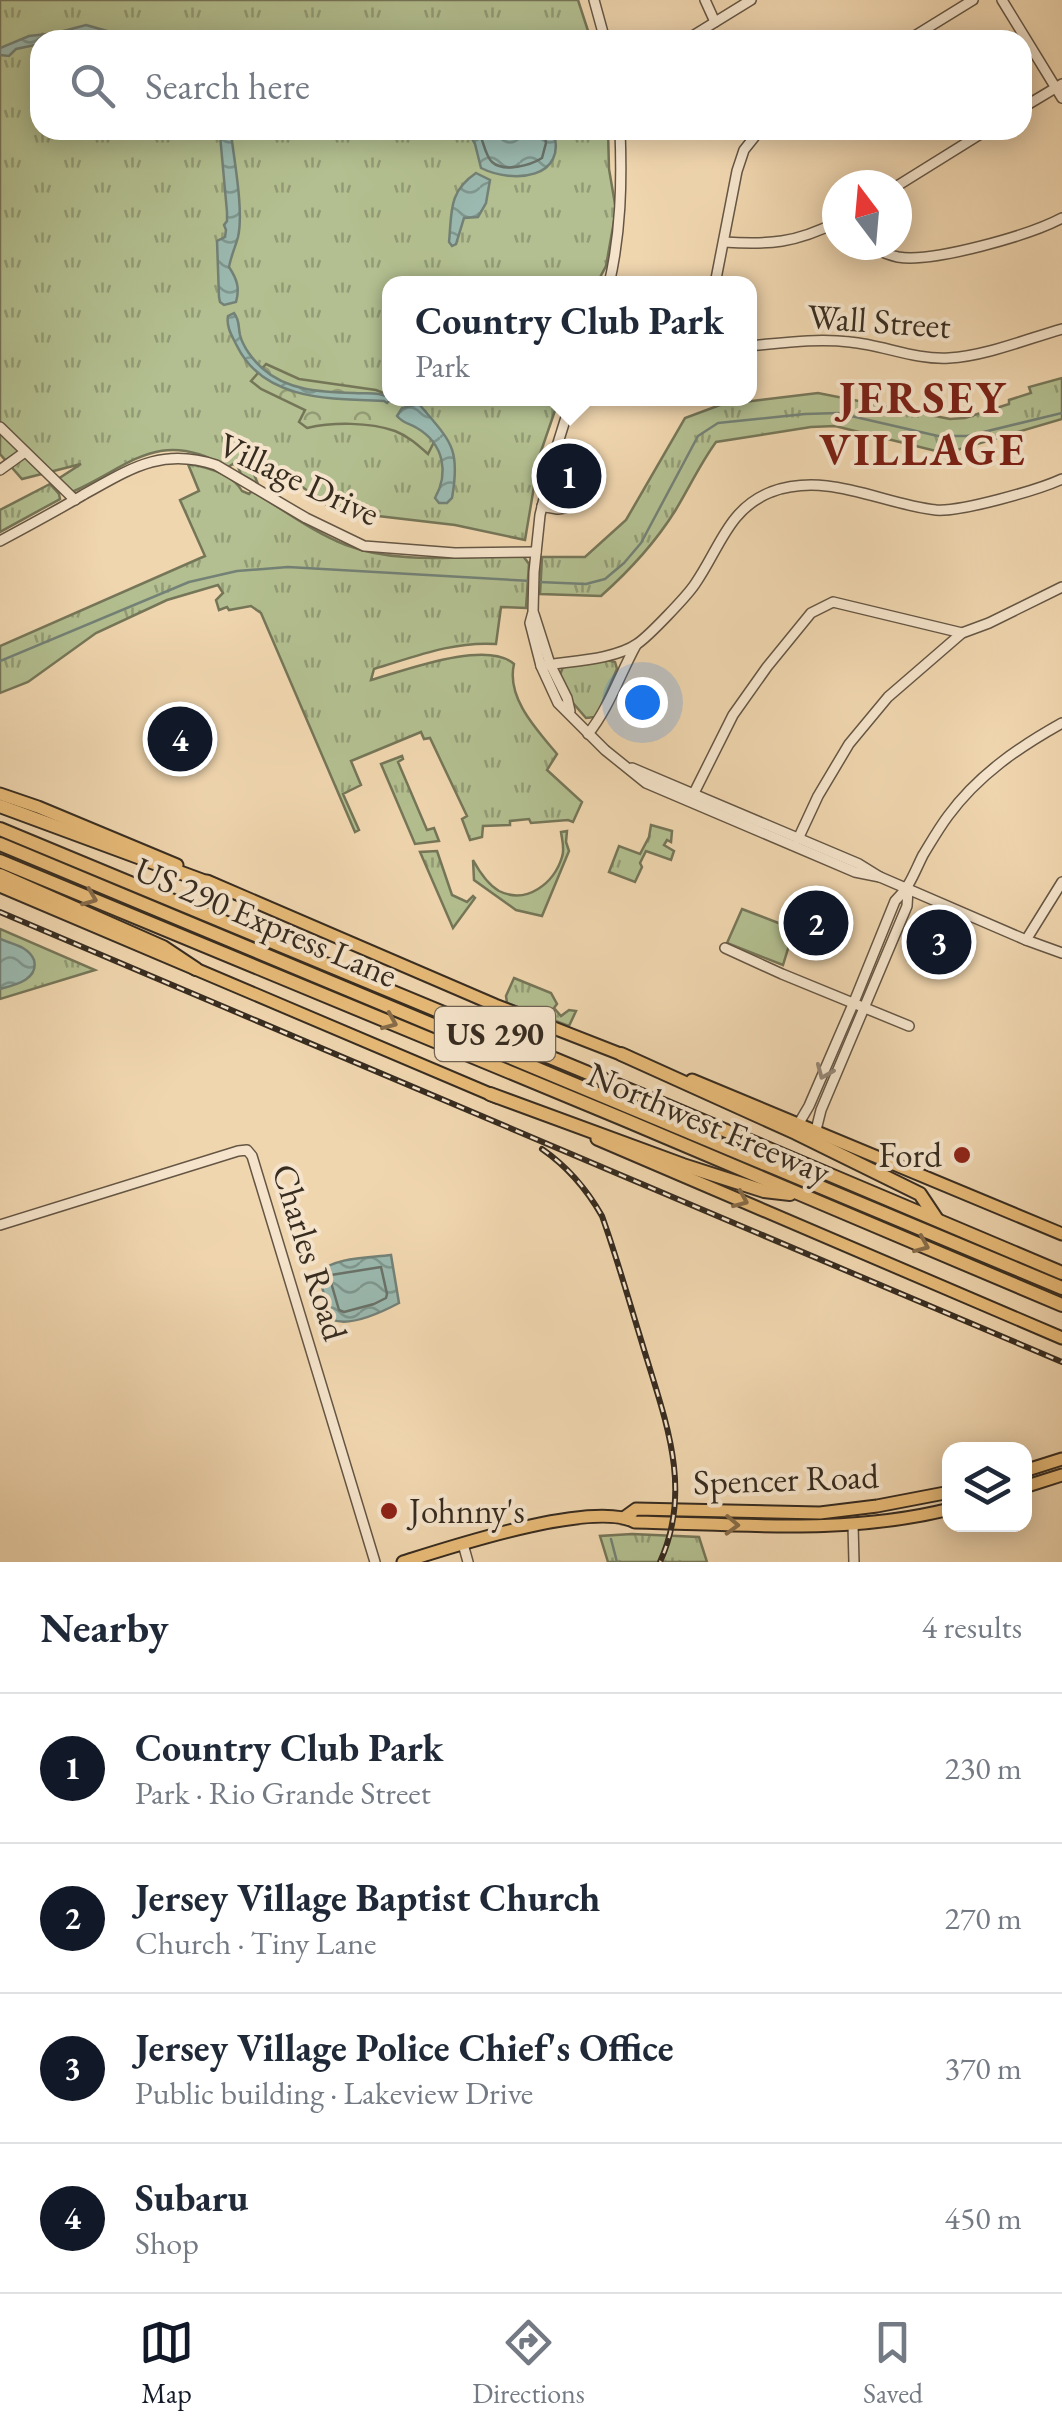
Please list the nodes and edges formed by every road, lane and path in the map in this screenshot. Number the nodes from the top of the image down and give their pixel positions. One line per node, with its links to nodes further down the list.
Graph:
1 (594, 0): 7 (street)
2 (705, 0): 6 (street)
3 (751, 0): 6 (street)
4 (974, 0): 9 (street)
5 (1002, 0): 10 (street)
6 (715, 22): 8 (street)
7 (602, 30)
8 (702, 30)
9 (924, 30)
10 (1022, 30)
11 (1032, 45): 12 (street)
12 (1059, 86): 13 (street); 14 (street)
13 (1062, 98)
14 (1032, 102)
15 (620, 140): 23 (street)
16 (752, 140): 21 (street)
17 (971, 140): 18 (street)
18 (912, 177)
19 (1062, 218): 22 (street)
20 (822, 230): 21 (street)
21 (724, 242): 24 (street)
22 (912, 257)
23 (610, 276)
24 (717, 276)
25 (1062, 330): 26 (street, Wall Street)
26 (757, 345)
27 (570, 406): 29 (street)
28 (0, 427): 30 (street)
29 (557, 446): 34 (street); 34 (street)
30 (25, 452): 31 (street); 33 (street)
31 (0, 470)
32 (1062, 479): 39 (street)
33 (74, 500): 35 (street, Village Drive); 36 (street, Village Drive)
34 (542, 506): 36 (street)
35 (0, 541)
36 (536, 552): 40 (street)
37 (1062, 587): 38 (street)
38 (962, 633): 44 (street); 47 (street)
39 (636, 645): 40 (street); 42 (street)
40 (545, 665): 42 (street)
41 (1062, 723): 54 (street)
42 (588, 734): 44 (street)
43 (0, 794): 52 (main road)
44 (692, 798): 47 (street)
45 (0, 806): 52 (highway)
46 (0, 828): 66 (highway, Northwest Freeway / US 290)
47 (797, 842): 54 (street)
48 (0, 844): 70 (highway, US 290 Express Lane)
49 (0, 860): 65 (highway, Northwest Freeway / US 290, one-way to 65)
50 (0, 875): 58 (highway)
51 (1062, 882): 55 (street)
52 (214, 885): 61 (main road)
53 (0, 886): 58 (main road)
54 (908, 889): 55 (street); 59 (street)
55 (1026, 940): 57 (street)
56 (725, 948): 59 (street)
57 (1062, 953)
58 (196, 969): 62 (main road)
59 (859, 1005): 60 (street); 63 (street, one-way to 63); 64 (street)
60 (909, 1026)
61 (621, 1054): 63 (main road); 66 (highway)
62 (490, 1094): 65 (highway); 72 (main road, one-way to 72)
63 (799, 1123): 64 (main road)
64 (816, 1130): 68 (main road)
65 (804, 1195): 71 (highway, Northwest Freeway / US 290, one-way to 71)
66 (937, 1220): 69 (highway, Northwest Freeway / US 290)
67 (0, 1225): 84 (street, Charles Road)
68 (1062, 1234)
69 (1062, 1273)
70 (1062, 1288)
71 (1062, 1305)
72 (1062, 1338)
73 (1062, 1460): 74 (main road)
74 (1032, 1469)
75 (1062, 1475): 76 (main road)
76 (1032, 1484)
77 (942, 1494): 80 (main road, Spencer Road)
78 (942, 1495): 82 (main road)
79 (942, 1511): 82 (main road, Spencer Road)
80 (820, 1513): 81 (main road, Spencer Road); 82 (main road)
81 (625, 1516): 82 (main road, Spencer Road, one-way to 82); 83 (main road, Spencer Road)
82 (853, 1525): 87 (street)
83 (462, 1544): 85 (main road, Spencer Road); 86 (street)
84 (374, 1562)
85 (403, 1562)
86 (468, 1562)
87 (854, 1562)

